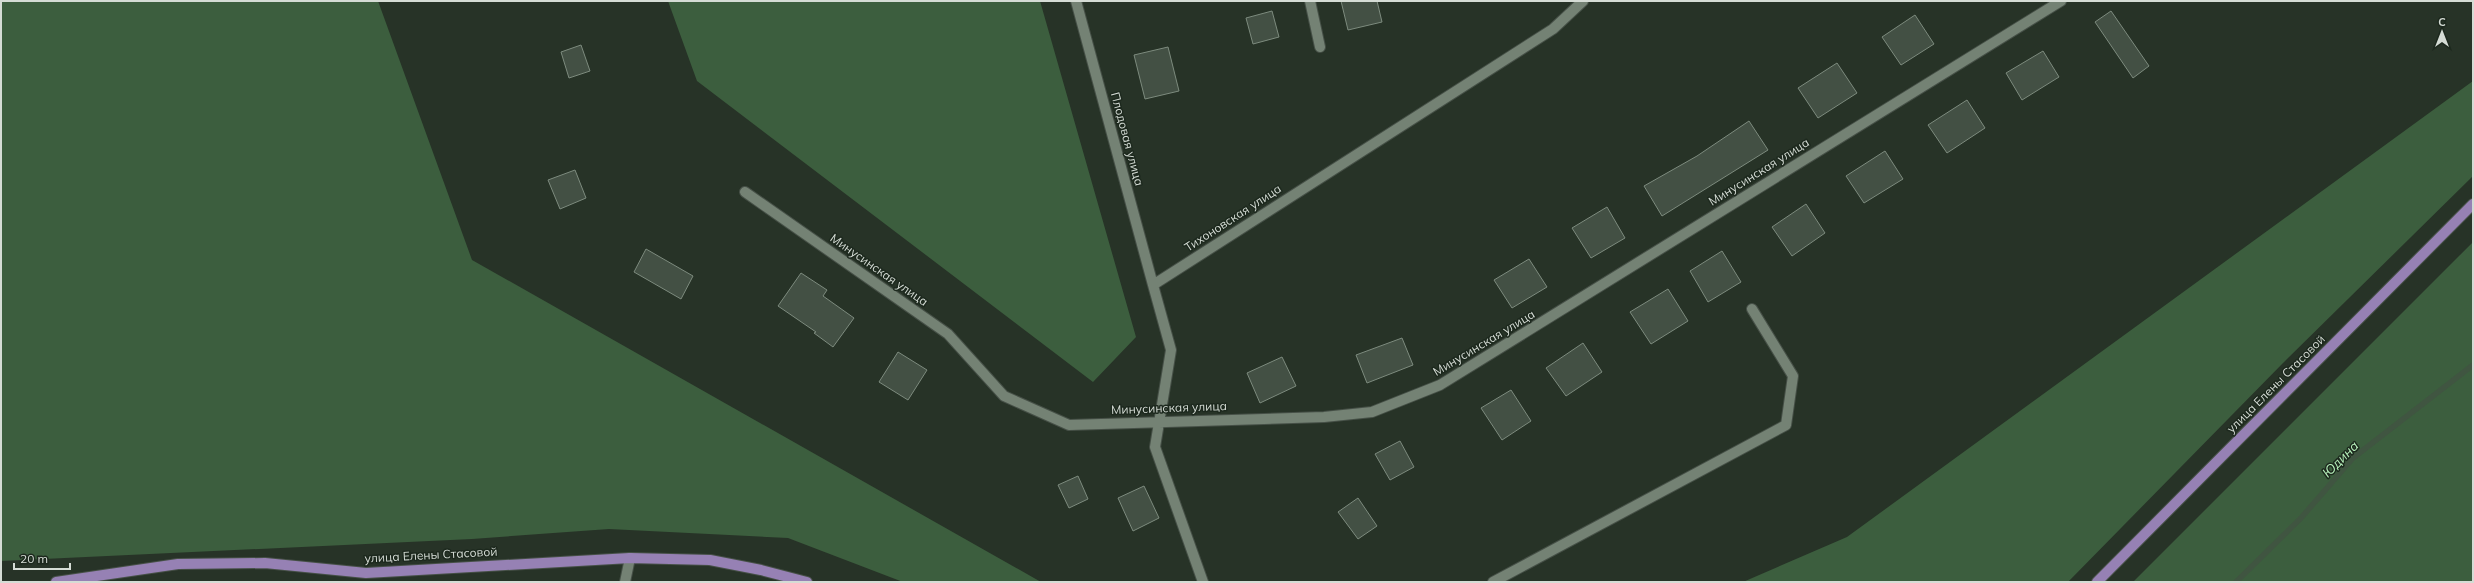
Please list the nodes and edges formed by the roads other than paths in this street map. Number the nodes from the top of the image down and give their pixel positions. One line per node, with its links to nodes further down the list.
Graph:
1 (1076, 1): 8 (street, Плодовая улица)
2 (1310, 1): 5 (street)
3 (1583, 1): 8 (street, Тихоновская улица)
4 (2061, 1): 10 (street, Минусинская улица)
5 (1320, 47)
6 (745, 192): 10 (street, Минусинская улица)
7 (2473, 204): 17 (main road, улица Елены Стасовой)
8 (1153, 285): 10 (street)
9 (1752, 308): 16 (street)
10 (1160, 421): 15 (street)
11 (630, 558): 12 (main road, улица Елены Стасовой); 13 (street); 14 (main road, улица Елены Стасовой)
12 (56, 582)
13 (625, 582)
14 (807, 582)
15 (1203, 582)
16 (1493, 582)
17 (2097, 582)

